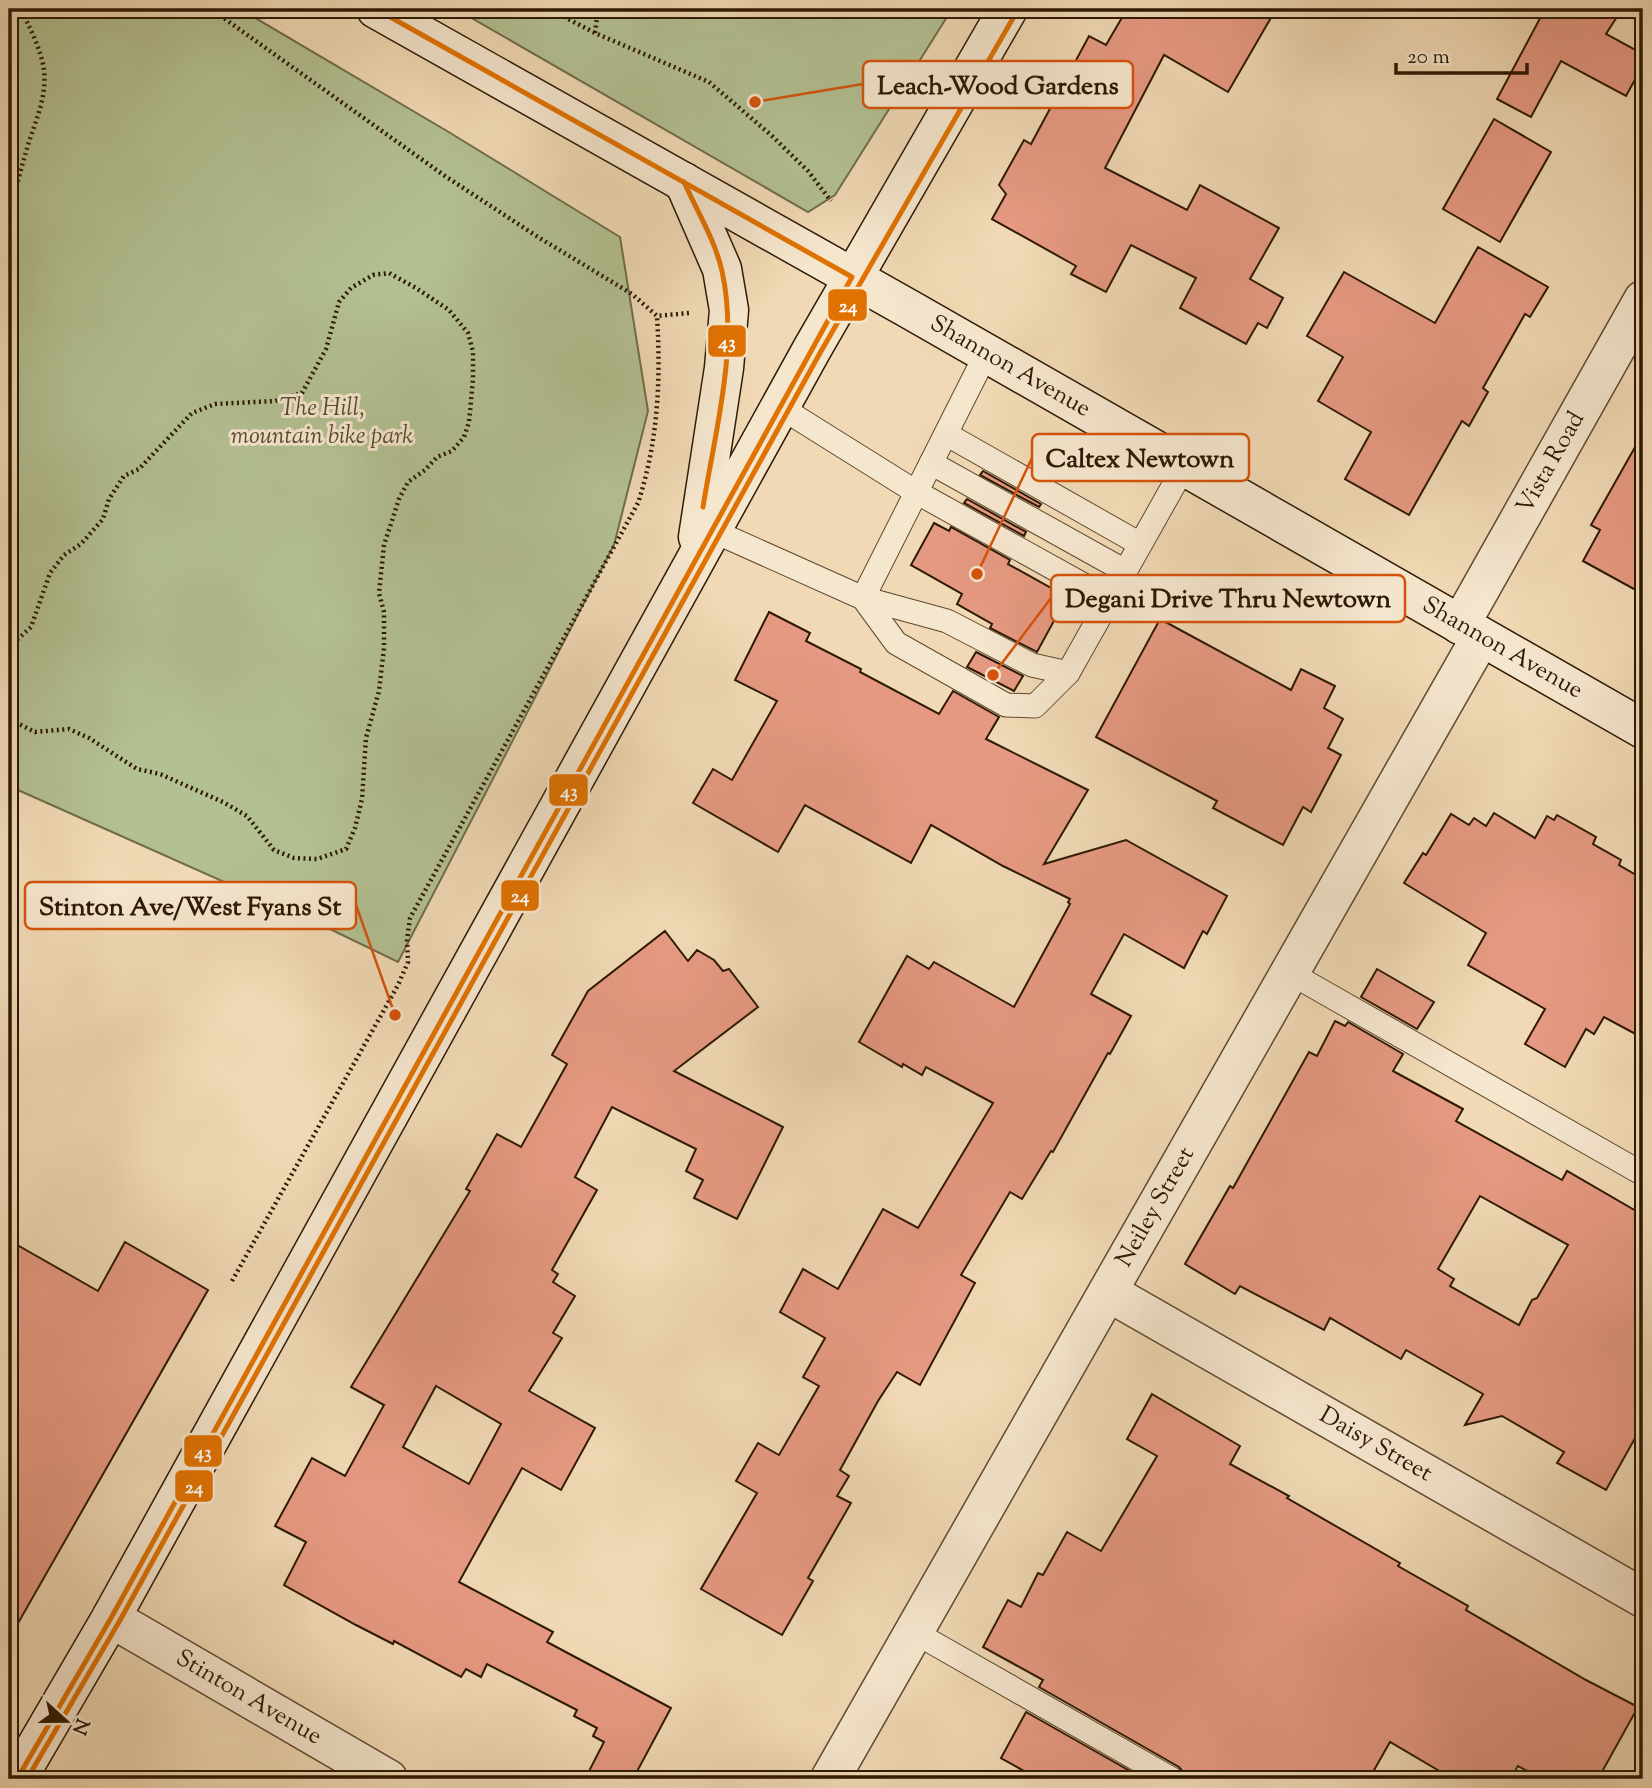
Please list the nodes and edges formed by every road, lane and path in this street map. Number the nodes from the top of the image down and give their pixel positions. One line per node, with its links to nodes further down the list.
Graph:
1 (20, 9): 10 (path)
2 (211, 9): 14 (path)
3 (376, 9): 8 (main road, Shannon Avenue)
4 (549, 9): 7 (path)
5 (598, 9): 7 (path)
6 (1008, 9): 11 (main road)
7 (595, 33): 9 (path)
8 (684, 183): 11 (main road, Shannon Avenue); 22 (main road)
9 (831, 201)
10 (9, 219)
11 (852, 277): 15 (main road, Shannon Avenue); 16 (main road)
12 (1643, 300): 26 (main road, Vista Road)
13 (699, 314): 14 (path)
14 (657, 316): 33 (path)
15 (986, 354): 17 (lane); 19 (main road, Shannon Avenue)
16 (780, 407): 20 (lane); 22 (main road)
17 (946, 434): 18 (lane); 21 (lane)
18 (931, 463): 20 (lane); 23 (lane)
19 (1184, 467): 21 (lane); 26 (main road, Shannon Avenue)
20 (916, 492): 24 (lane); 25 (lane)
21 (1140, 544): 23 (lane)
22 (703, 545): 24 (lane); 36 (main road)
23 (1125, 571): 25 (lane)
24 (863, 598): 28 (lane); 28 (lane)
25 (1109, 599): 28 (lane)
26 (1471, 631): 30 (main road, Shannon Avenue); 31 (main road, Neiley Street)
27 (9, 647): 29 (path)
28 (1068, 673)
29 (9, 711)
30 (1643, 729)
31 (1290, 973): 32 (lane); 34 (main road, Neiley Street)
32 (1643, 1174)
33 (232, 1280)
34 (1108, 1292): 35 (main road, Daisy Street); 37 (main road, Neiley Street)
35 (1643, 1598)
36 (111, 1618): 38 (main road); 39 (main road, Stinton Avenue)
37 (914, 1632): 40 (main road, Neiley Street); 41 (lane)
38 (17, 1779)
39 (388, 1779)
40 (831, 1779)
41 (1172, 1779)

